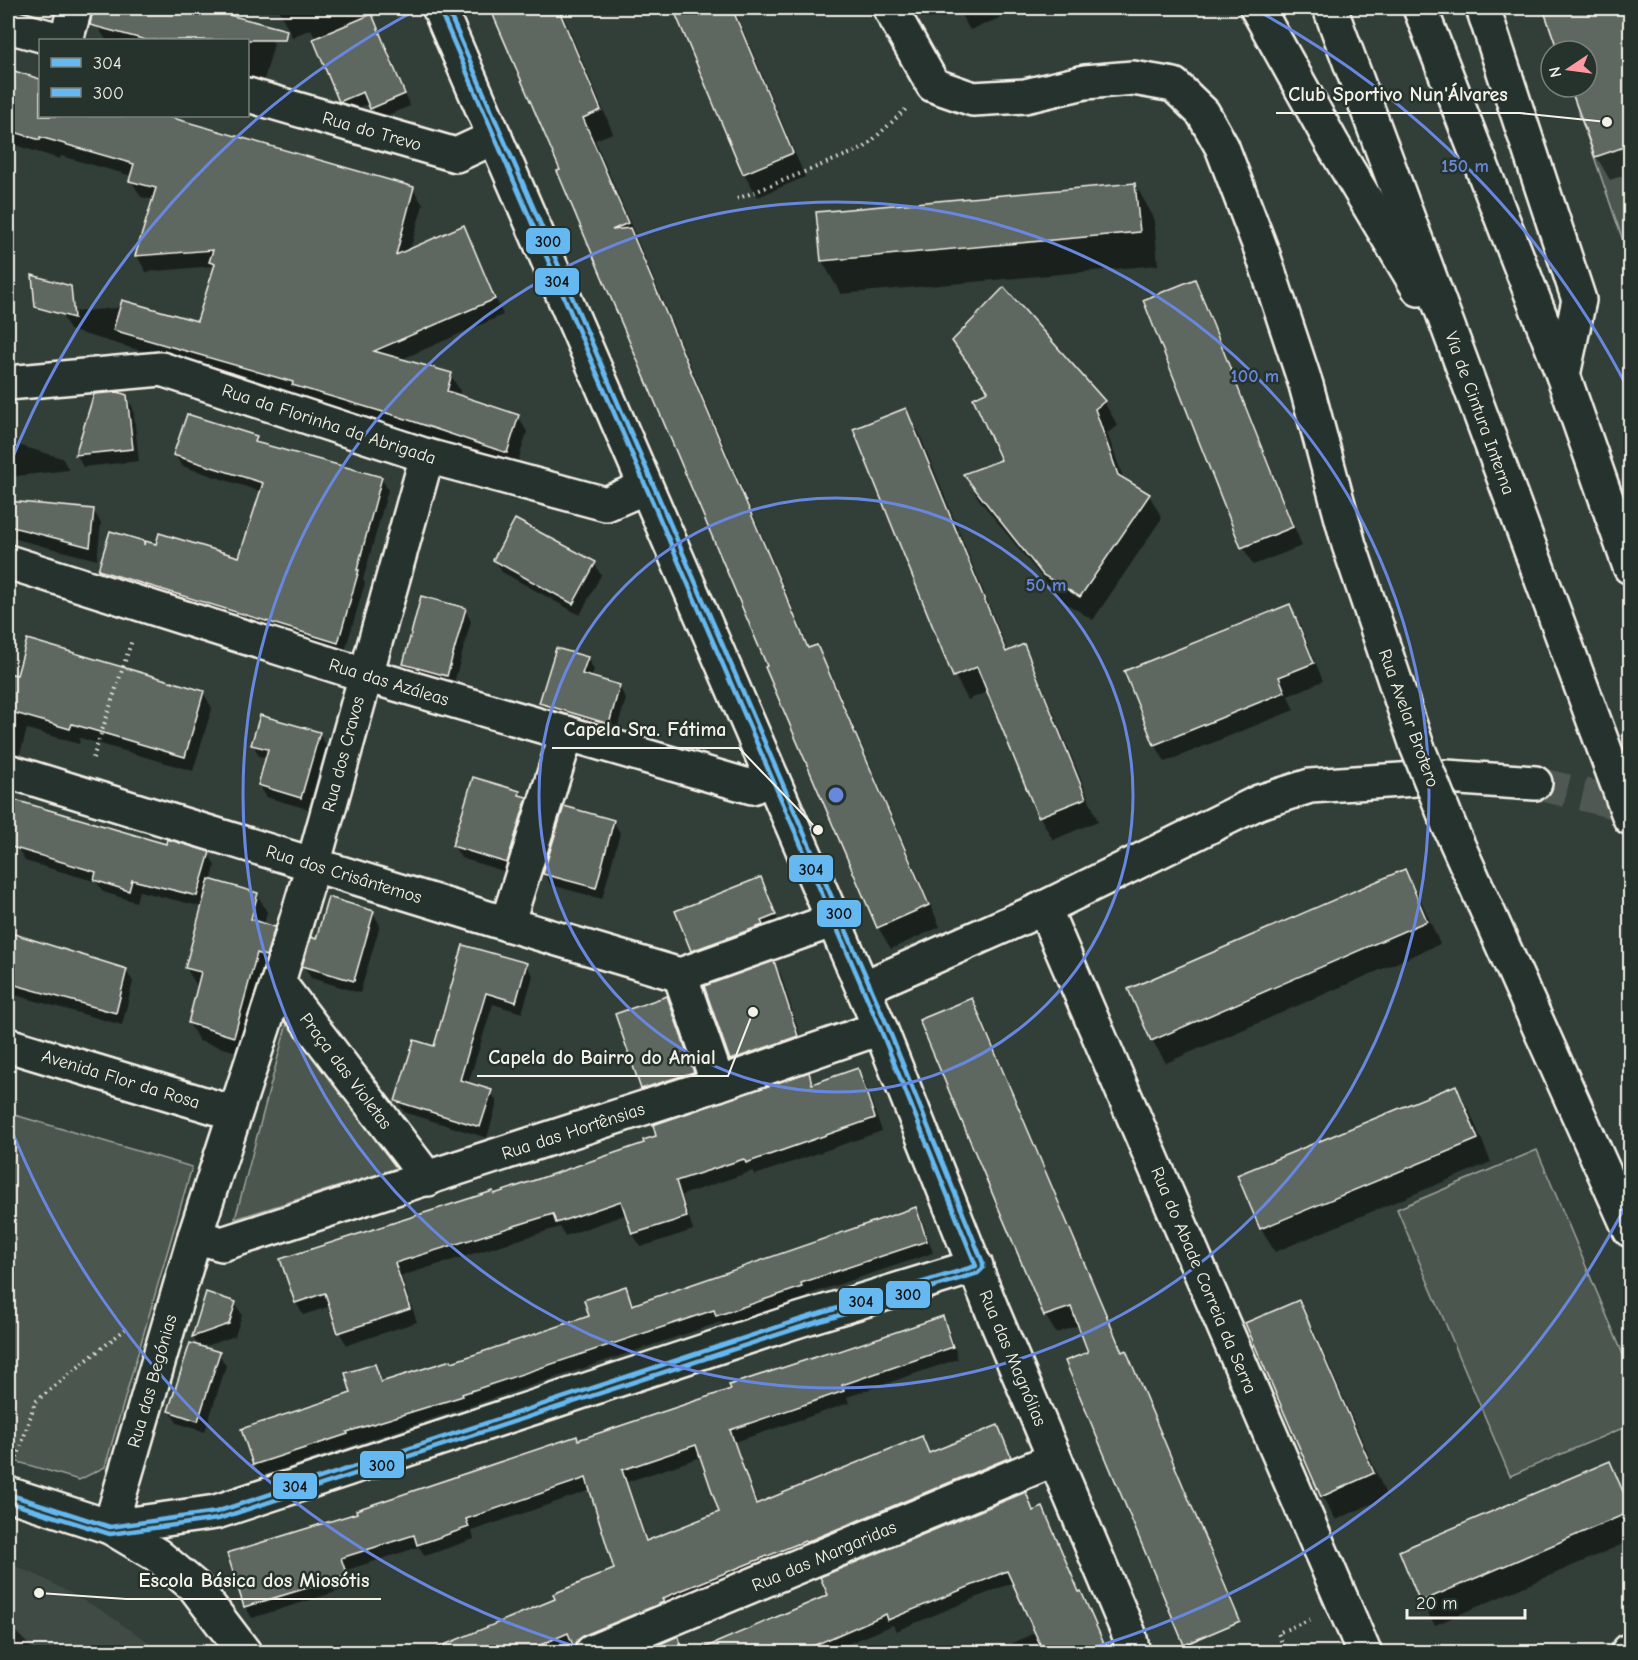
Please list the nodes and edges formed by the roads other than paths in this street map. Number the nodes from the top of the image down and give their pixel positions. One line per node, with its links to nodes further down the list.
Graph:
1 (75, 8): 10 (main road)
2 (439, 8): 12 (main road, Rua das Magnólias)
3 (890, 8): 38 (main road, Rua Avelar Brotero, bridge)
4 (1257, 8): 13 (main road)
5 (1330, 8): 13 (main road, Via de Cintura Interna)
6 (1420, 8): 14 (main road)
7 (1483, 8): 14 (main road)
8 (8, 26): 9 (main road)
9 (56, 39)
10 (66, 39)
11 (249, 95): 12 (main road, Rua do Trevo)
12 (495, 137): 17 (main road, Rua das Magnólias)
13 (1460, 358): 25 (main road, Via de Cintura Interna)
14 (1563, 375): 19 (main road)
15 (8, 383): 16 (main road, Rua da Florinha da Abrigada)
16 (427, 456): 17 (main road, Rua da Florinha da Abrigada); 20 (main road, Rua dos Cravos)
17 (645, 487): 23 (main road, Rua das Magnólias)
18 (8, 562): 20 (main road, Rua das Azáleas)
19 (1630, 567)
20 (365, 675): 21 (main road, Rua das Azáleas); 26 (main road, Rua dos Cravos)
21 (567, 734): 23 (main road, Rua das Azáleas); 29 (main road)
22 (8, 771): 26 (main road, Rua dos Crisântemos)
23 (772, 778): 28 (main road, Rua das Magnólias)
24 (1535, 783): 27 (main road)
25 (1630, 818)
26 (313, 865): 29 (main road, Rua dos Crisântemos); 31 (main road, Rua dos Cravos)
27 (1044, 908): 32 (main road); 47 (main road, Rua do Abade Correia da Serra)
28 (834, 920): 30 (main road); 32 (main road, Rua das Magnólias)
29 (507, 924): 30 (main road, Rua dos Crisântemos)
30 (680, 975): 35 (main road)
31 (278, 982): 36 (main road); 37 (main road, Praça das Violetas)
32 (863, 988): 33 (main road, Rua das Magnólias)
33 (880, 1028): 35 (main road, Rua das Hortênsias); 40 (main road, Rua das Magnólias)
34 (8, 1045): 36 (main road, Avenida Flor da Rosa)
35 (718, 1084): 37 (main road, Rua das Hortênsias)
36 (234, 1113): 39 (main road)
37 (428, 1179): 39 (main road)
38 (1630, 1230)
39 (195, 1236): 43 (main road, Rua das Begónias)
40 (976, 1266): 41 (main road, Rua das Magnólias); 43 (main road)
41 (1055, 1459): 45 (main road, Rua das Margaridas); 46 (main road, Rua das Magnólias)
42 (8, 1494): 43 (main road)
43 (110, 1527): 44 (main road)
44 (244, 1653)
45 (592, 1653)
46 (1129, 1653)
47 (1364, 1653)

